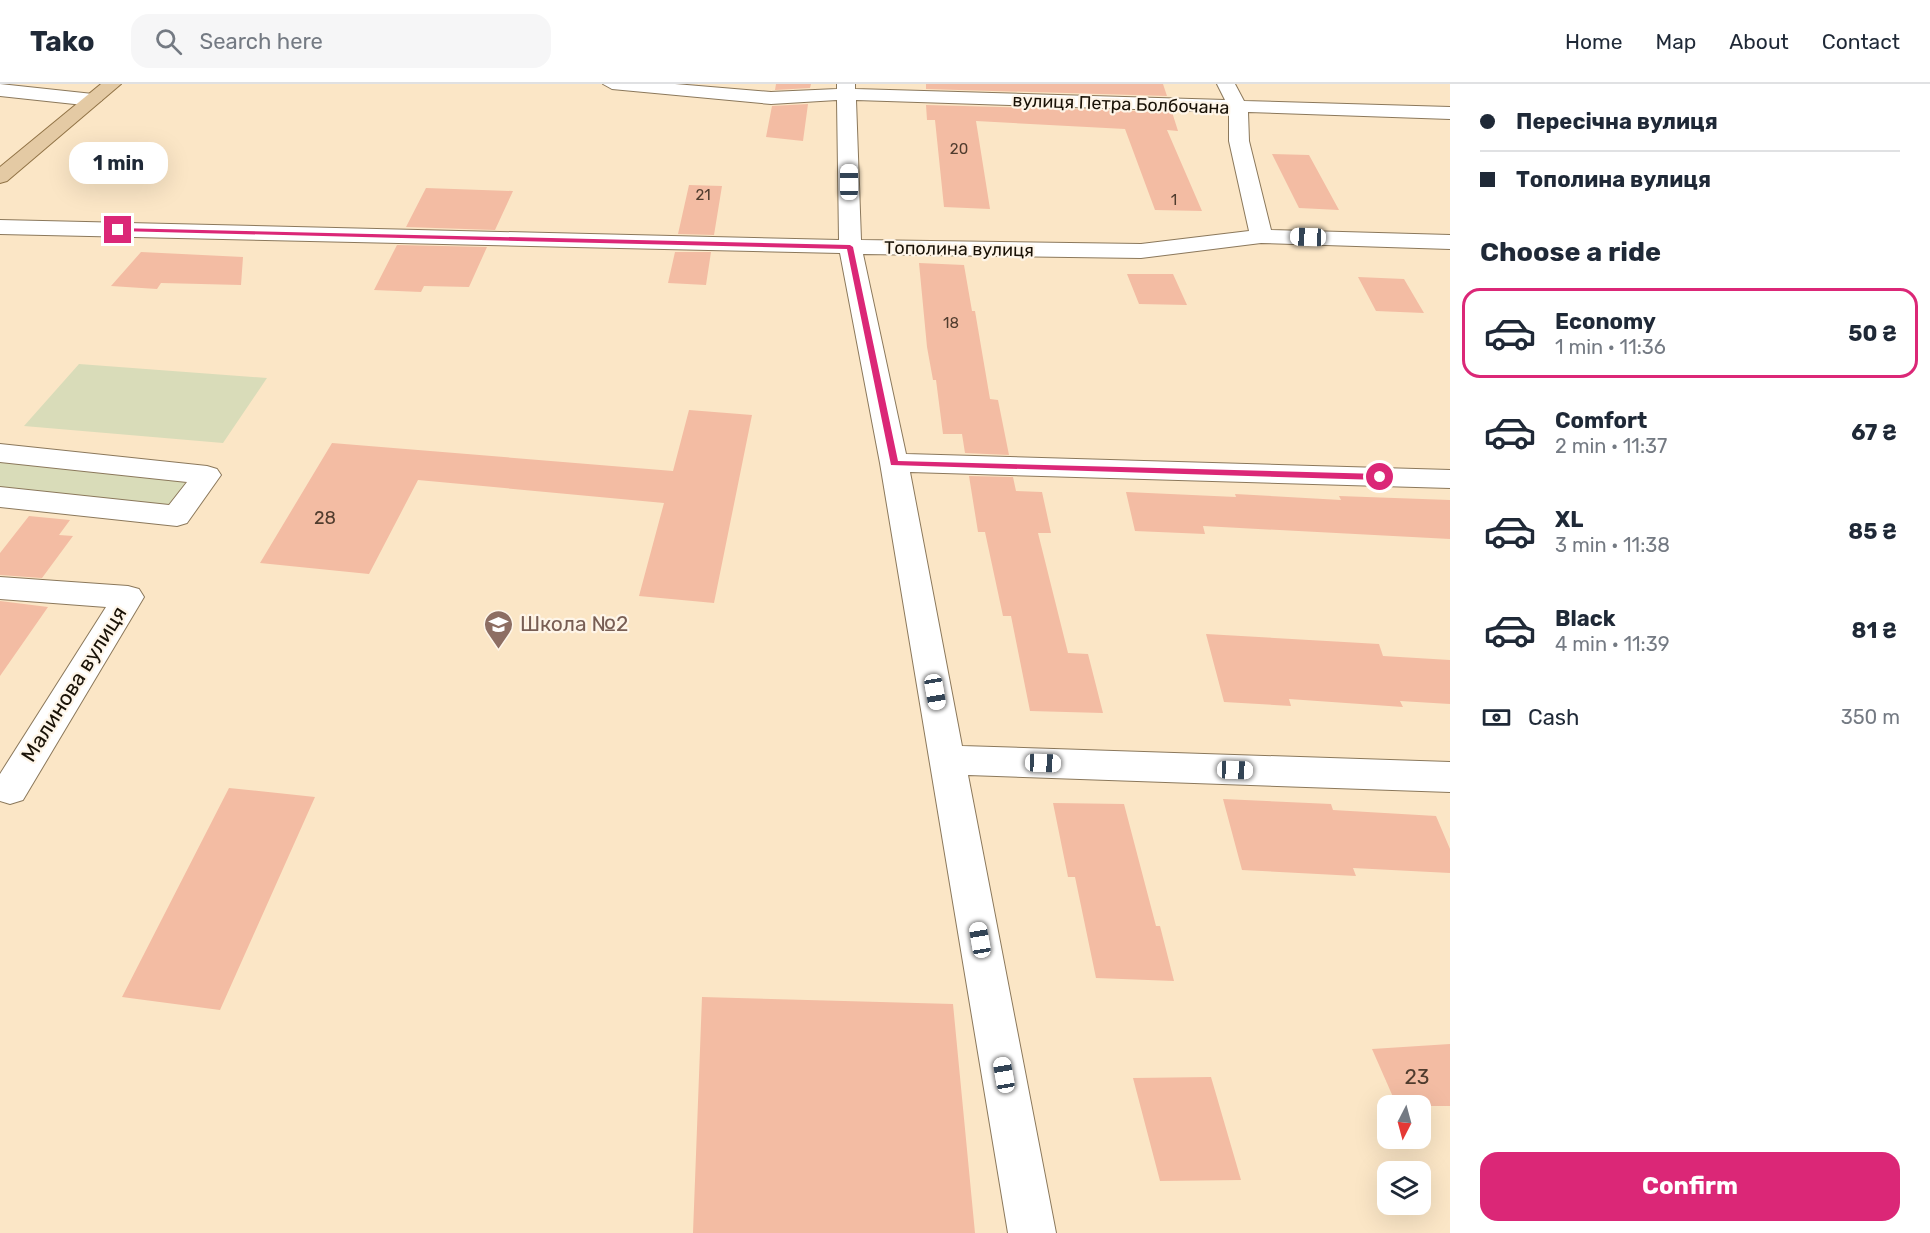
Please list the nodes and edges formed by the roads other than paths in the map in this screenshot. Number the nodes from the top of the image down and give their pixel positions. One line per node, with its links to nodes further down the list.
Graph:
1 (112, 84): 6 (main road)
2 (612, 84): 4 (street, вулиця Петра Болбочана)
3 (1226, 84): 7 (street)
4 (847, 89): 7 (street, вулиця Петра Болбочана); 13 (street)
5 (0, 90): 6 (street)
6 (93, 100): 9 (main road)
7 (1238, 108): 8 (street, вулиця Петра Болбочана); 11 (street)
8 (1450, 113)
9 (0, 177)
10 (0, 227): 13 (street, Тополина вулиця)
11 (1261, 236): 12 (street, Тополина вулиця); 13 (street, Тополина вулиця)
12 (1450, 243)
13 (850, 247): 15 (street)
14 (0, 453): 17 (street)
15 (894, 464): 16 (street); 19 (street)
16 (1450, 479)
17 (0, 497)
18 (0, 588): 21 (street, Малинова вулиця)
19 (947, 760): 20 (street); 22 (street)
20 (1450, 777)
21 (10, 789)
22 (1032, 1233)

